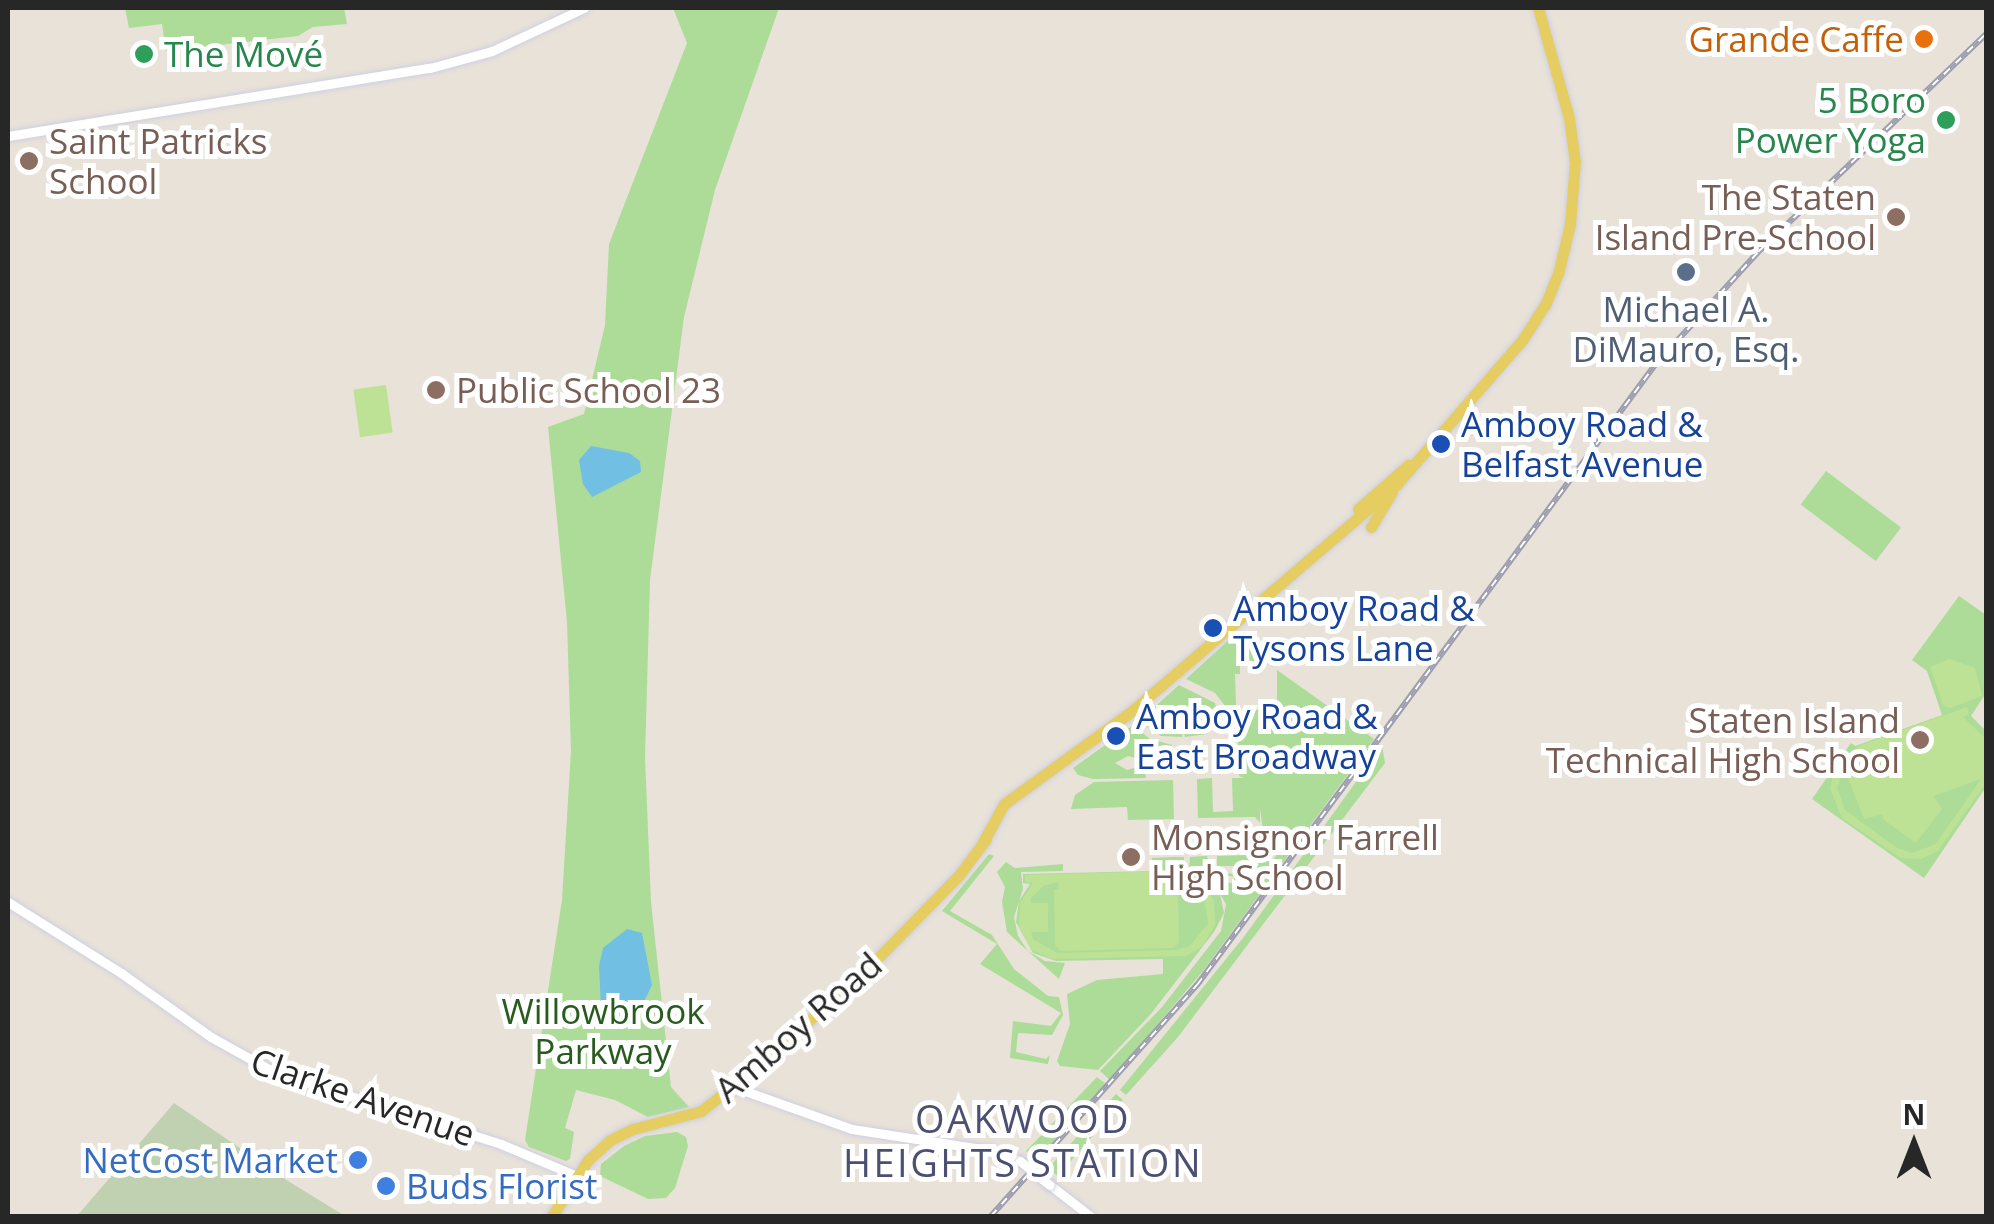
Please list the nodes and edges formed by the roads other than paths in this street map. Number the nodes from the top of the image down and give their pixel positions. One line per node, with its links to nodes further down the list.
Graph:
1 (584, 8): 3 (street)
2 (1538, 8): 4 (main road, Amboy Road)
3 (8, 136)
4 (1411, 463): 5 (main road, Amboy Road); 7 (main road, Amboy Road)
5 (1397, 484): 6 (main road); 7 (main road, Amboy Road)
6 (1371, 527)
7 (1331, 537): 9 (main road, Amboy Road)
8 (8, 902): 10 (street, Clarke Avenue)
9 (734, 1087): 10 (main road, Amboy Road); 12 (street, bridge)
10 (578, 1176): 11 (main road, Amboy Road)
11 (552, 1216)
12 (1090, 1216)

